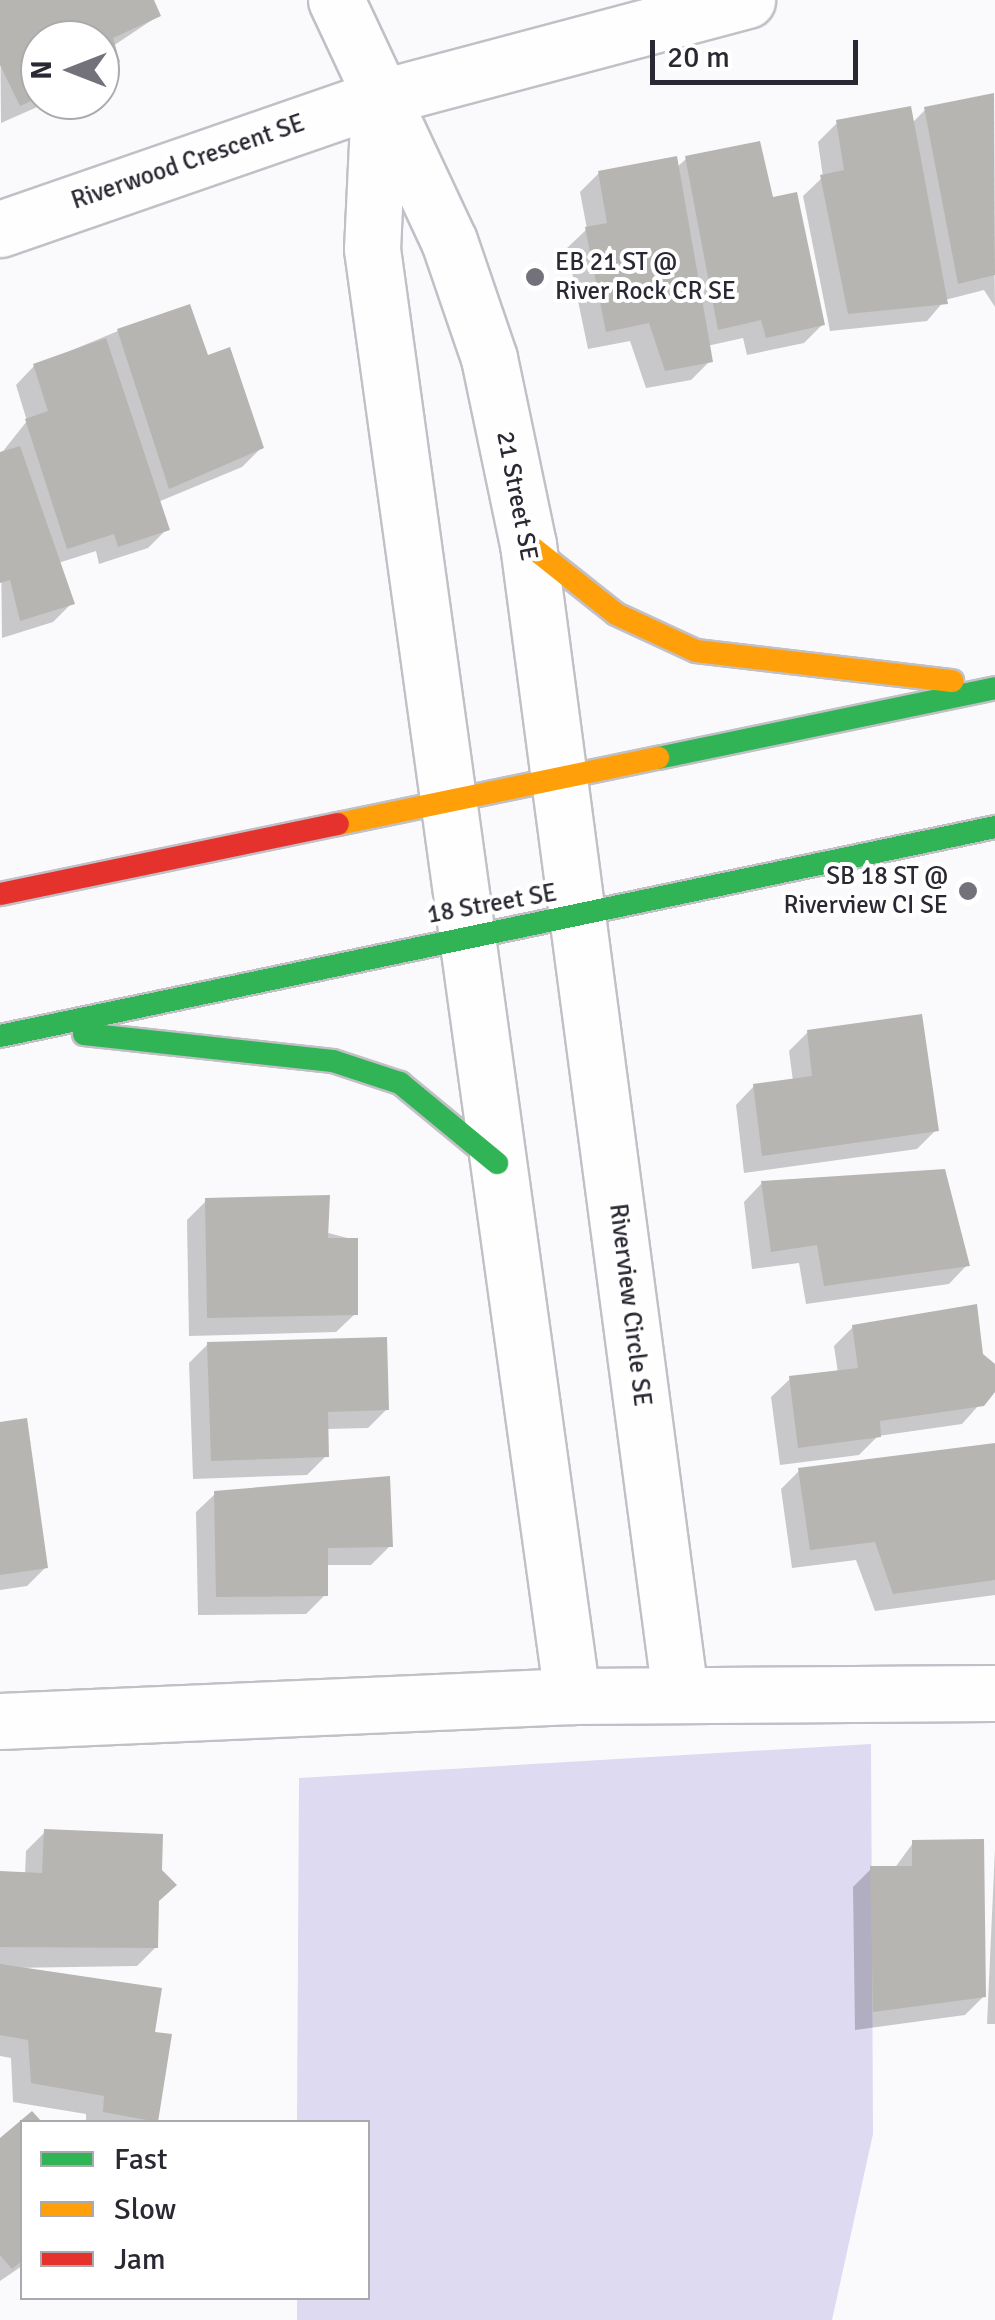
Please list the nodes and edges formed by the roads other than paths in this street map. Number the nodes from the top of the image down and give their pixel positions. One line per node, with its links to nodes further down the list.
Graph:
1 (336, 0): 3 (street, 21 Street SE)
2 (748, 0): 3 (street, Riverwood Crescent SE)
3 (379, 98): 4 (street, Riverwood Crescent SE); 5 (street, 21 Street SE); 8 (street, 21 Street SE)
4 (0, 229)
5 (528, 544): 6 (main road); 7 (street, 21 Street SE)
6 (995, 686): 7 (main road)
7 (558, 779): 8 (main road); 11 (street, 21 Street SE)
8 (445, 801): 10 (main road); 12 (street, 21 Street SE)
9 (995, 827): 11 (main road, 18 Street SE)
10 (0, 894)
11 (579, 916): 12 (main road, 18 Street SE); 17 (street, Riverview Circle SE)
12 (466, 938): 13 (main road, 18 Street SE); 15 (street)
13 (26, 1030): 14 (main road, 18 Street SE); 15 (main road)
14 (0, 1036)
15 (497, 1163): 18 (street)
16 (995, 1693): 17 (street)
17 (680, 1694): 18 (street)
18 (572, 1696): 19 (street)
19 (0, 1721)

